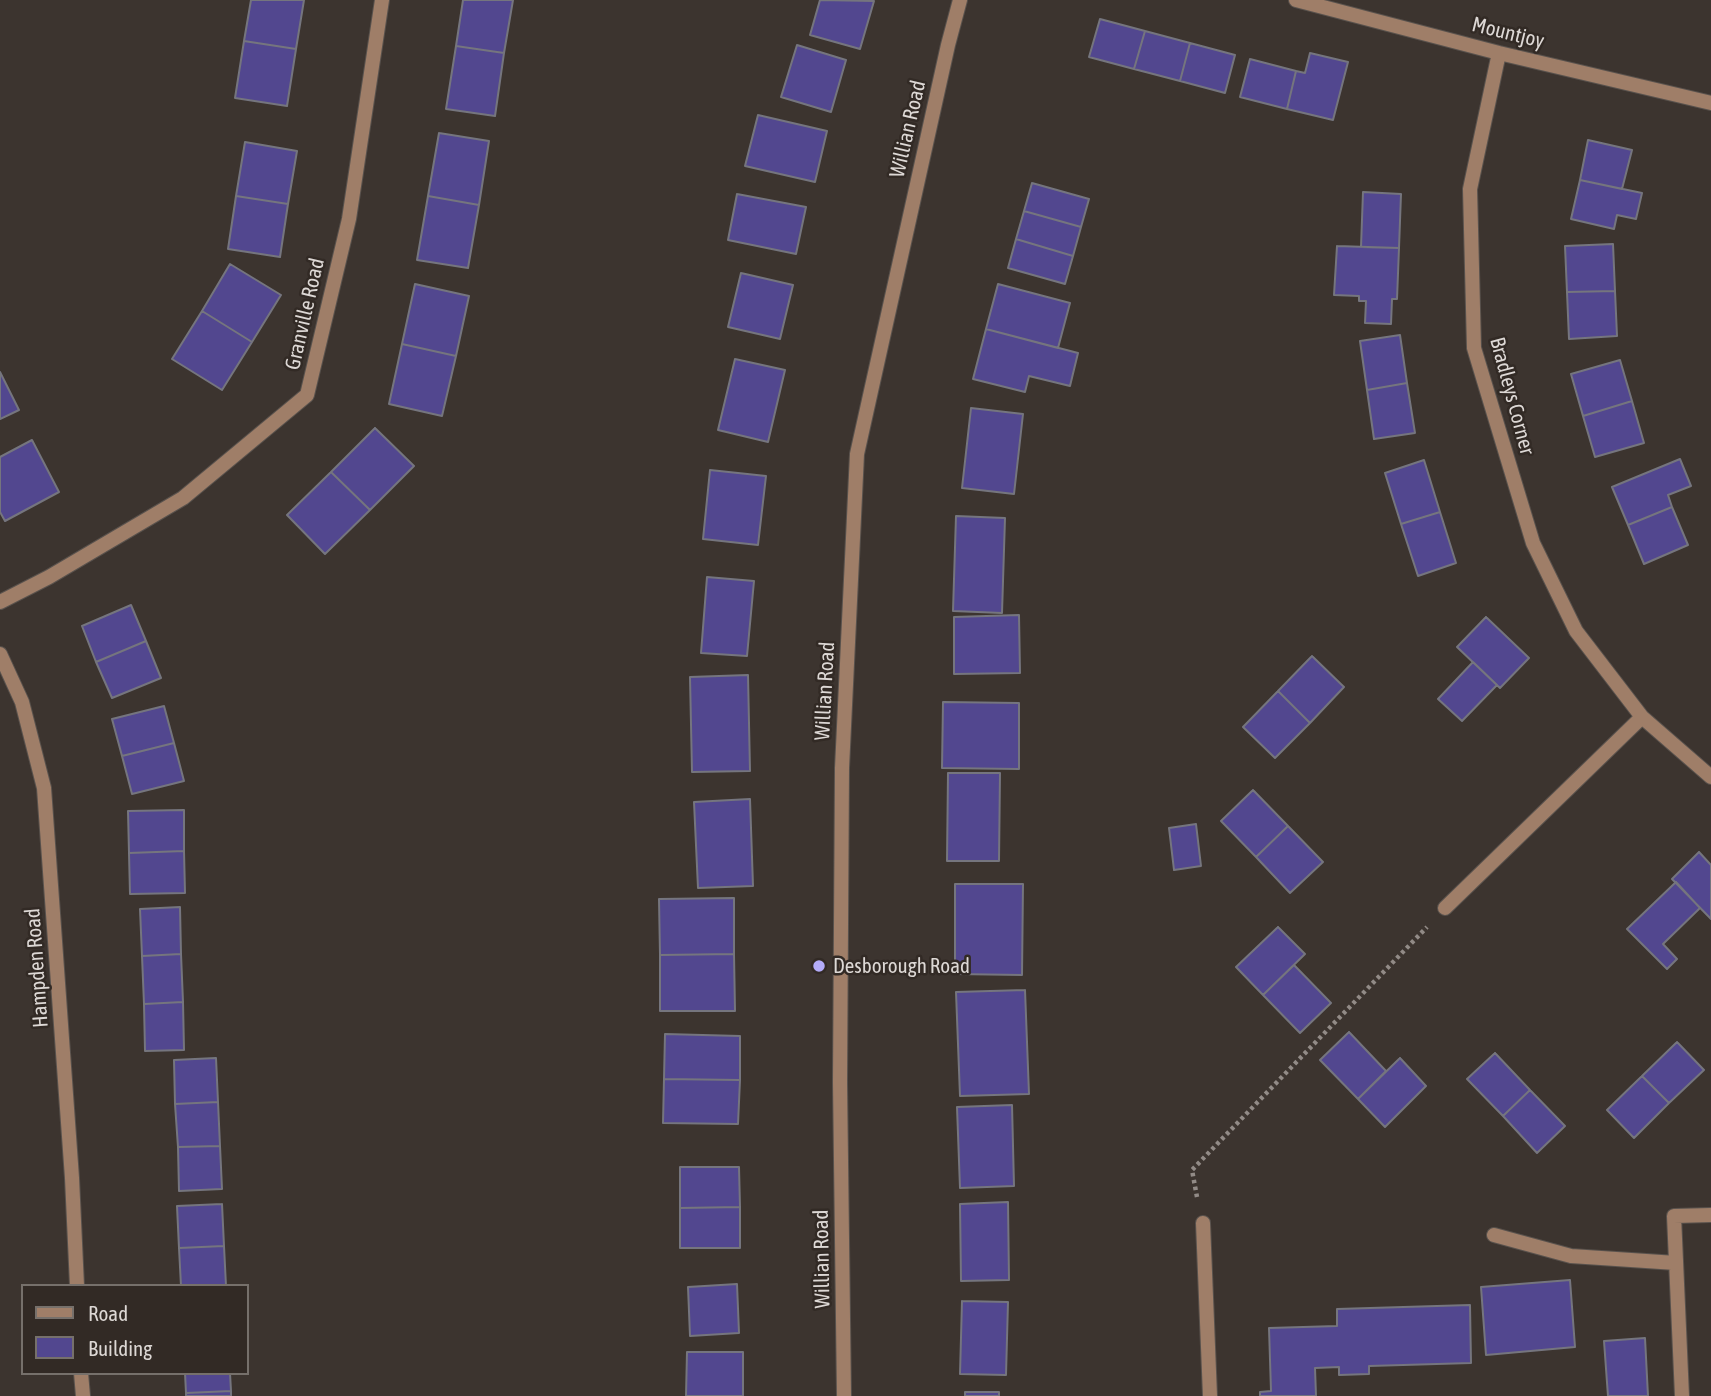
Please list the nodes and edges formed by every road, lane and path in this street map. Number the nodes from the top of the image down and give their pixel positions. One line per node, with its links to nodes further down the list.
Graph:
1 (382, 0): 6 (street, Granville Road)
2 (960, 0): 18 (street, Willian Road)
3 (1296, 0): 4 (street, Mountjoy)
4 (1499, 53): 5 (street, Mountjoy); 8 (street, Bradleys Corner)
5 (1711, 103)
6 (0, 602)
7 (0, 654): 15 (street, Hampden Road)
8 (1642, 717): 9 (street, Bradleys Corner); 10 (street)
9 (1711, 777)
10 (1445, 908): 12 (path)
11 (1711, 1215): 14 (street)
12 (1203, 1223): 19 (street)
13 (1493, 1235): 14 (street)
14 (1676, 1263): 20 (street)
15 (77, 1284)
16 (81, 1375): 17 (street)
17 (83, 1396)
18 (844, 1396)
19 (1210, 1396)
20 (1682, 1396)

